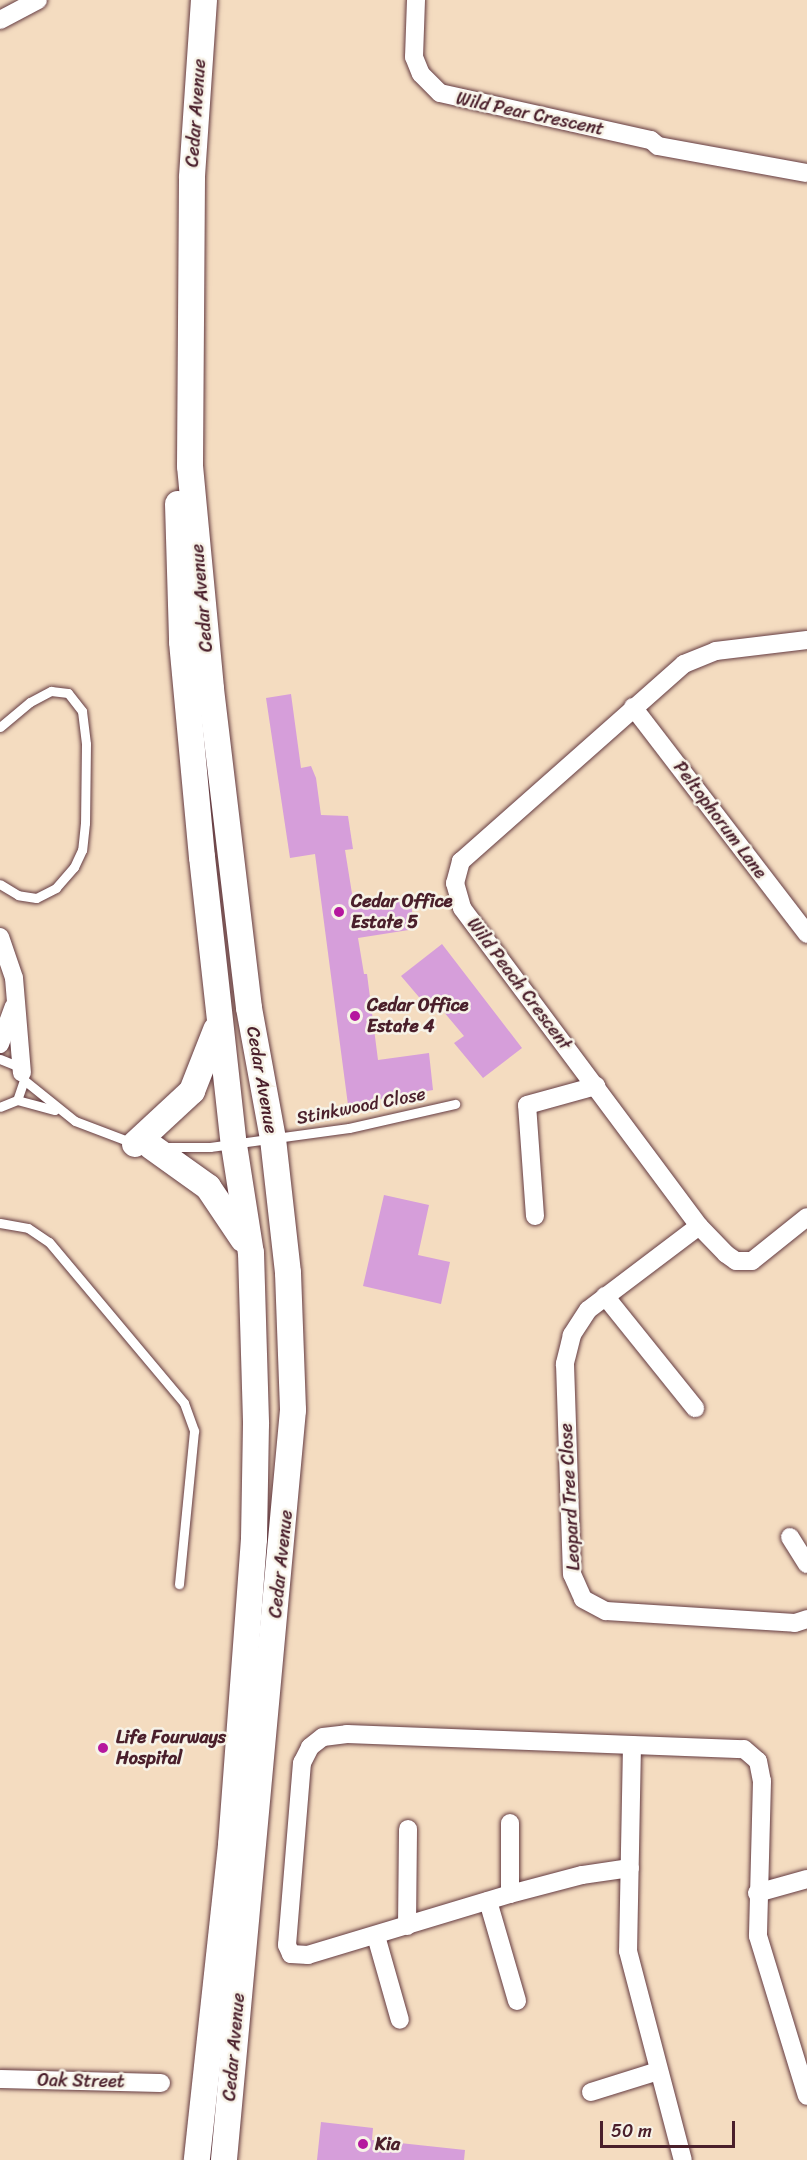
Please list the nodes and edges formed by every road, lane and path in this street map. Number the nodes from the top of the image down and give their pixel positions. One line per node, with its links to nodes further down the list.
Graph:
1 (38, 0): 5 (street)
2 (191, 0): 16 (main road, Cedar Avenue)
3 (204, 0): 25 (main road, Cedar Avenue)
4 (416, 0): 6 (street, Wild Pear Crescent)
5 (0, 20)
6 (730, 155): 7 (street, Wild Pear Crescent); 8 (street, Wild Pear Crescent)
7 (807, 167)
8 (807, 173)
9 (807, 640): 10 (street, Wild Peach Crescent)
10 (633, 707): 13 (street, Peltophorum Lane); 20 (street, Wild Peach Crescent)
11 (0, 727): 12 (lane)
12 (0, 884)
13 (807, 934)
14 (0, 937): 15 (street)
15 (16, 1002): 17 (street); 19 (street)
16 (220, 1020): 26 (main road); 27 (main road, Cedar Avenue)
17 (0, 1044)
18 (0, 1059): 19 (lane)
19 (23, 1076): 21 (lane); 24 (lane)
20 (596, 1086): 28 (street); 31 (street, Wild Peach Crescent)
21 (17, 1100): 23 (lane); 24 (lane)
22 (455, 1104): 25 (lane, Stinkwood Close)
23 (0, 1107)
24 (57, 1110): 26 (lane, Stinkwood Close)
25 (273, 1139): 27 (lane, Stinkwood Close); 58 (main road, Cedar Avenue)
26 (143, 1145): 27 (lane, Stinkwood Close); 32 (main road)
27 (234, 1145): 32 (main road, Cedar Avenue)
28 (536, 1216)
29 (807, 1217): 31 (street, Wild Peach Crescent)
30 (3, 1222): 37 (lane)
31 (699, 1226): 33 (street, Leopard Tree Close)
32 (251, 1253): 57 (main road, Cedar Avenue)
33 (605, 1296): 34 (street); 38 (street, Leopard Tree Close)
34 (695, 1408)
35 (790, 1537): 36 (street)
36 (807, 1564)
37 (179, 1584)
38 (807, 1619)
39 (632, 1745): 42 (street); 45 (street); 48 (street)
40 (510, 1823): 44 (street)
41 (408, 1829): 47 (street)
42 (630, 1868): 44 (street); 52 (street)
43 (807, 1879): 45 (street)
44 (510, 1893): 46 (street)
45 (757, 1893): 51 (street)
46 (488, 1901): 47 (street); 49 (street)
47 (407, 1926): 48 (street)
48 (376, 1936): 50 (street)
49 (517, 2001)
50 (400, 2020)
51 (798, 2030): 56 (street)
52 (658, 2071): 55 (street); 59 (street)
53 (0, 2079): 54 (street, Oak Street)
54 (161, 2083)
55 (591, 2092)
56 (807, 2096)
57 (197, 2160)
58 (225, 2160)
59 (683, 2160)

